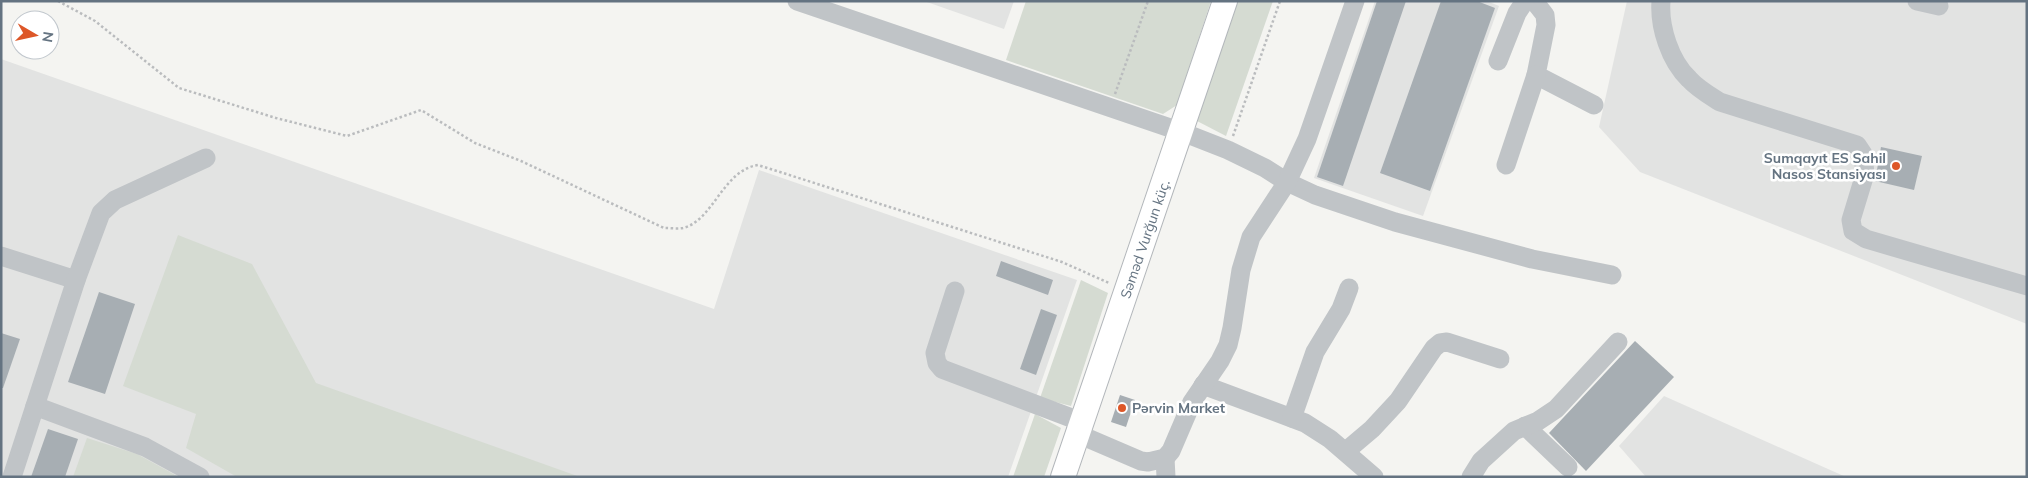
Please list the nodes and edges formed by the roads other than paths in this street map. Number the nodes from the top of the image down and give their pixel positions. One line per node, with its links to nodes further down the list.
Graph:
1 (797, 1): 12 (street)
2 (1225, 1): 12 (main road, Səməd Vurğun küç.)
3 (1356, 1): 15 (street)
4 (1525, 1): 9 (street)
5 (1534, 1): 10 (street)
6 (1660, 1): 19 (street)
7 (1917, 1): 8 (street)
8 (1938, 6)
9 (1498, 61)
10 (1536, 75): 11 (street); 14 (street)
11 (1594, 104)
12 (1182, 132): 15 (street); 28 (main road, Səməd Vurğun küç.)
13 (206, 158): 18 (street)
14 (1506, 165)
15 (1287, 182): 17 (street); 24 (street)
16 (1, 256): 18 (street)
17 (1612, 274)
18 (76, 280): 25 (street)
19 (2027, 286)
20 (1349, 288): 26 (street)
21 (955, 291): 28 (street)
22 (1618, 342): 27 (street)
23 (1500, 359): 29 (street)
24 (1203, 385): 26 (street); 30 (street)
25 (35, 406): 33 (street); 34 (street)
26 (1292, 418): 29 (street)
27 (1526, 426): 31 (street); 37 (street)
28 (1080, 428): 30 (street); 35 (main road, Səməd Vurğun küç.)
29 (1346, 451): 32 (street)
30 (1165, 458): 36 (street)
31 (1568, 467)
32 (1372, 476)
33 (12, 477)
34 (200, 477)
35 (1063, 477)
36 (1166, 477)
37 (1471, 477)

